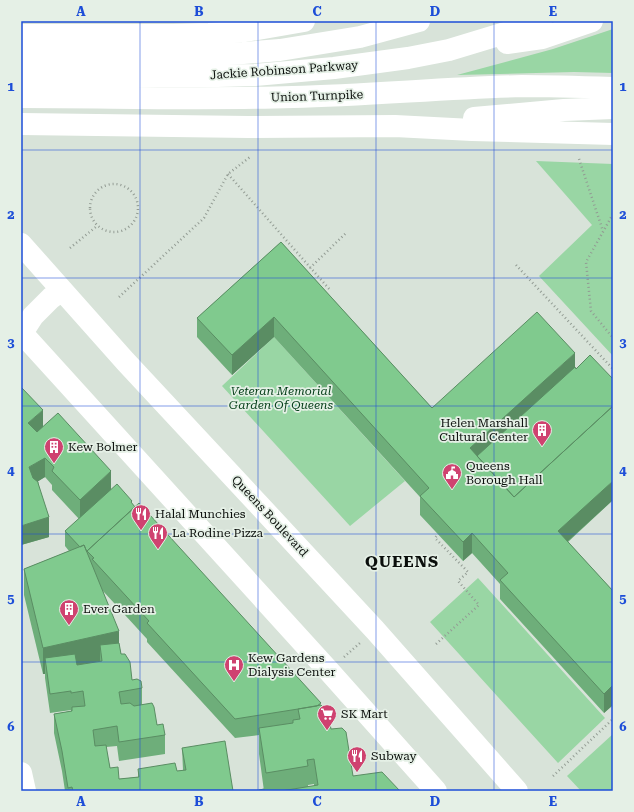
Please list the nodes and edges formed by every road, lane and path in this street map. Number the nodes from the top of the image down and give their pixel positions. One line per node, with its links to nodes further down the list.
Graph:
1 (304, 21): 5 (main road)
2 (419, 21): 7 (main road, Jackie Robinson Parkway)
3 (541, 21): 6 (main road, Jackie Robinson Parkway)
4 (592, 21): 6 (main road)
5 (21, 35)
6 (448, 50): 8 (main road, Jackie Robinson Parkway)
7 (21, 56)
8 (21, 76)
9 (613, 88): 10 (main road, Union Turnpike)
10 (21, 97)
11 (613, 108): 13 (main road)
12 (21, 124): 13 (main road)
13 (395, 126): 14 (main road)
14 (613, 134)
15 (250, 157): 17 (path)
16 (579, 158): 20 (path)
17 (228, 174): 25 (path); 28 (path)
18 (613, 214): 20 (path)
19 (97, 226): 19 (path); 23 (path)
20 (603, 232): 30 (path)
21 (346, 233): 25 (path)
22 (22, 248): 26 (main road, Queens Boulevard)
23 (70, 248)
24 (516, 265): 31 (path)
25 (310, 268): 27 (path)
26 (62, 290): 29 (main road); 41 (main road, Queens Boulevard)
27 (331, 291)
28 (120, 297)
29 (21, 332): 40 (main road)
30 (613, 338)
31 (613, 369)
32 (438, 534): 34 (path)
33 (364, 640): 35 (path)
34 (436, 644)
35 (342, 658)
36 (613, 719): 38 (path)
37 (21, 774): 39 (main road)
38 (553, 776)
39 (25, 791)
40 (436, 791)
41 (517, 791)

